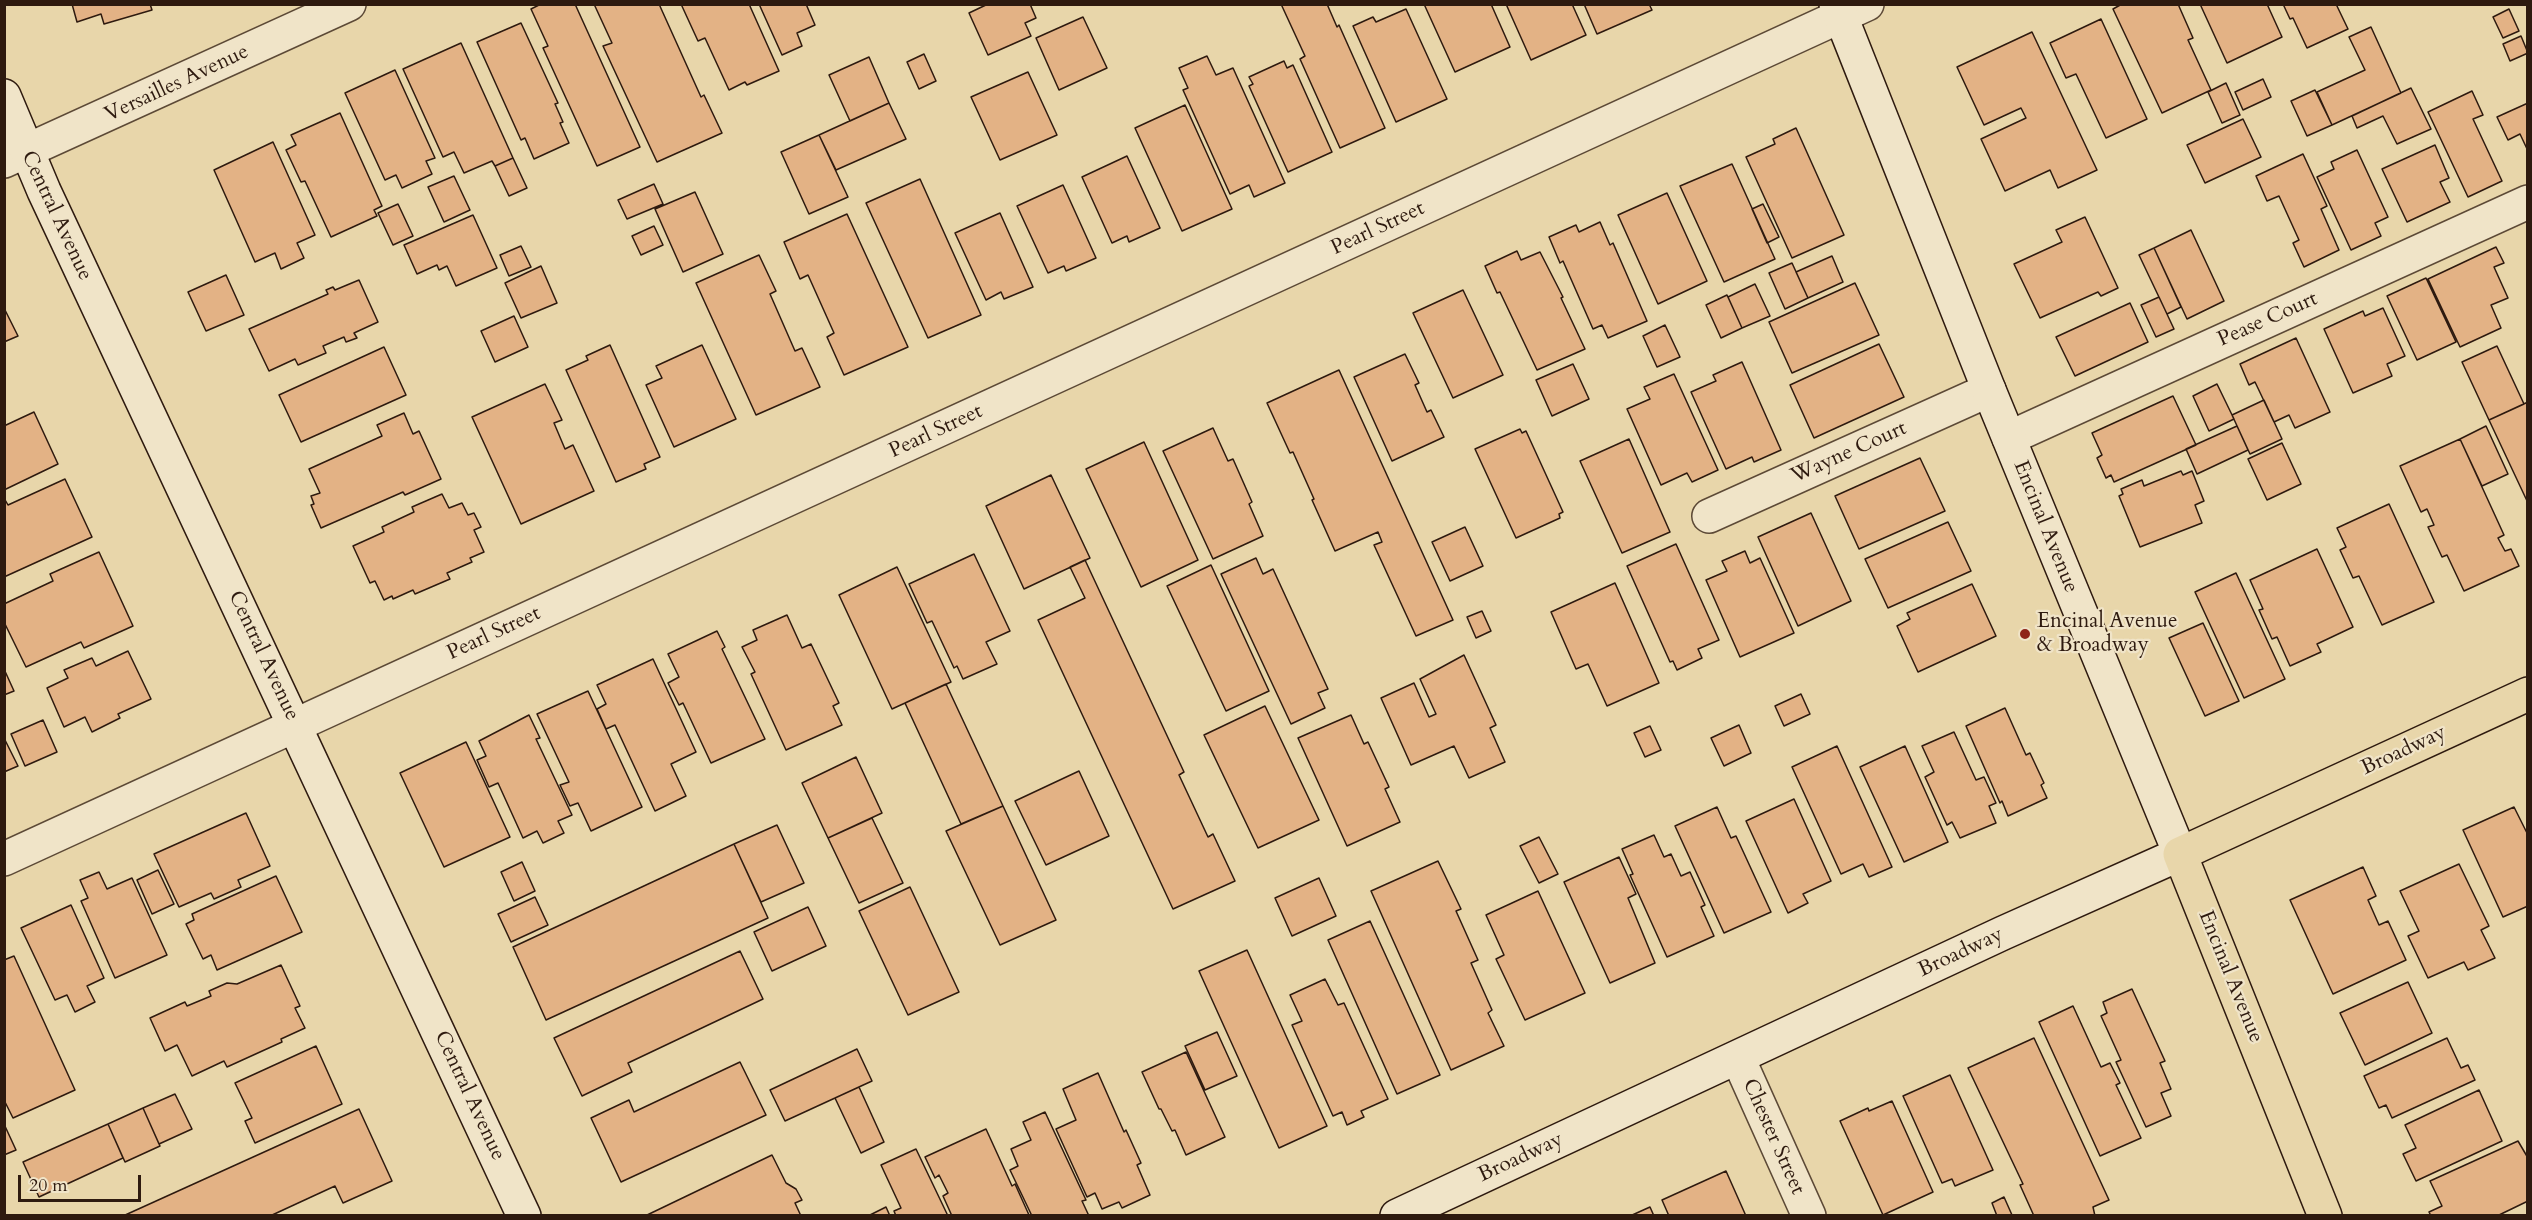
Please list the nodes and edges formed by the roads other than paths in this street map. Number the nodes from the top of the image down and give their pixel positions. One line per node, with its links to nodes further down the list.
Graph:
1 (349, 4): 4 (street, Versailles Avenue)
2 (1848, 8): 6 (street, Encinal Avenue); 10 (street, Pearl Street)
3 (4, 96): 4 (street, Central Avenue)
4 (12, 151): 10 (street, Central Avenue)
5 (2528, 202): 7 (street, Pease Court)
6 (1989, 390): 7 (street, Encinal Avenue); 8 (street, Wayne Court)
7 (2009, 438): 11 (street, Encinal Avenue)
8 (1709, 516)
9 (2528, 694): 11 (main road, Broadway)
10 (295, 725): 12 (street, Pearl Street); 14 (street, Central Avenue)
11 (2180, 854): 13 (street, Broadway); 17 (main road, Encinal Avenue)
12 (4, 859)
13 (1738, 1059): 15 (street, Broadway); 16 (street, Chester Street)
14 (524, 1215)
15 (1397, 1215)
16 (1809, 1215)
17 (2325, 1215)

